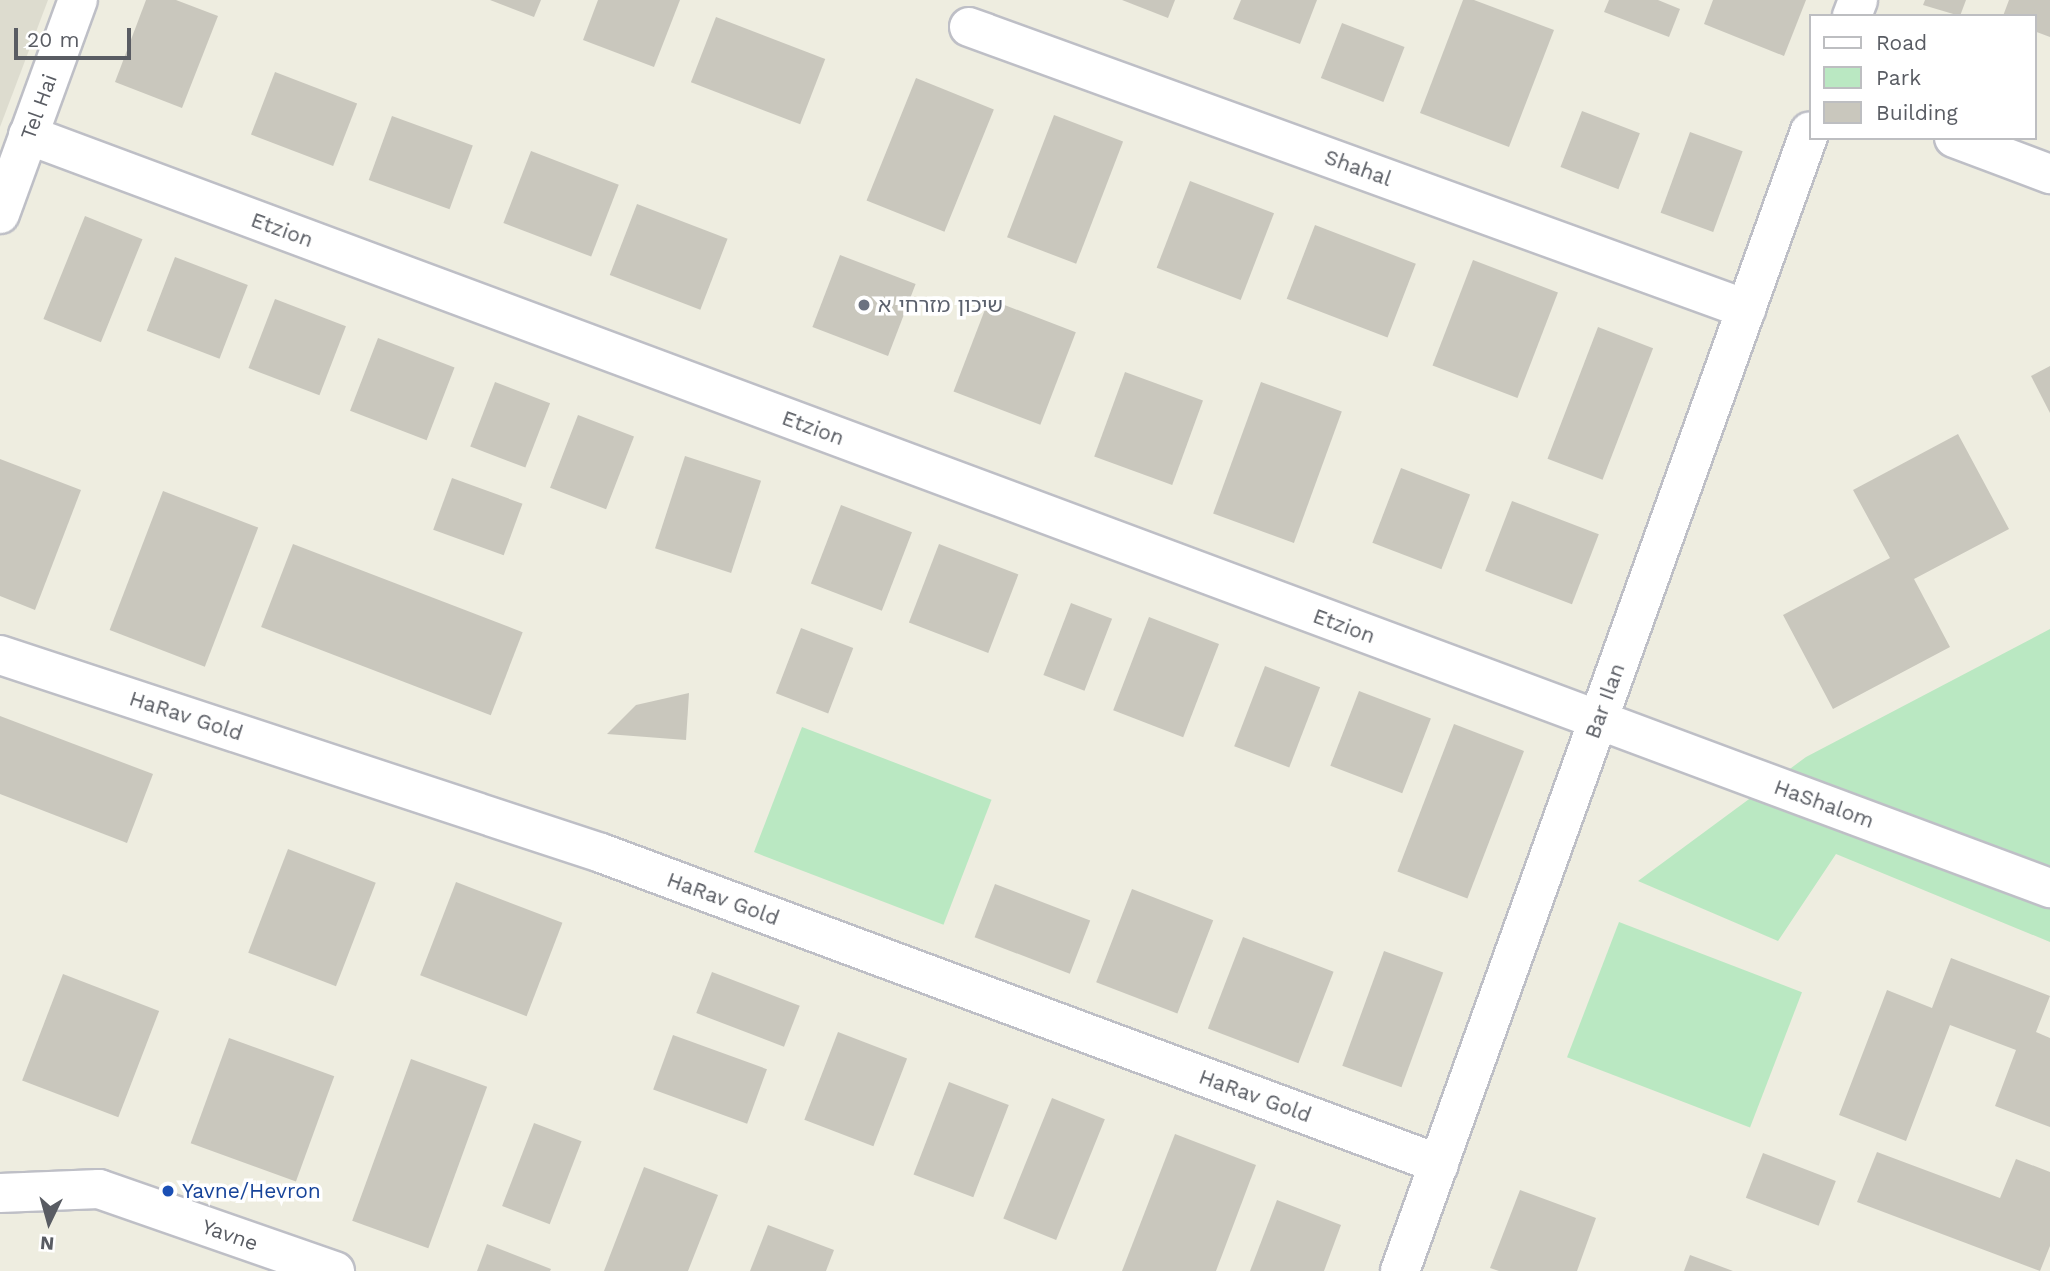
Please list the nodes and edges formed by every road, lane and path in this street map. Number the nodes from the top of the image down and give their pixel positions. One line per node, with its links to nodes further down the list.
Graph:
1 (78, 0): 3 (street, Tel Hai)
2 (969, 27): 8 (street, Shahal)
3 (28, 135): 7 (street, Tel Hai); 10 (street, Etzion)
4 (1808, 137): 8 (street, Bar Ilan)
5 (1959, 140): 6 (street)
6 (2050, 174)
7 (0, 214)
8 (1746, 309): 10 (street, Bar Ilan)
9 (0, 655): 12 (street, HaRav Gold)
10 (1598, 721): 11 (street, HaShalom); 12 (street, Bar Ilan)
11 (2050, 888)
12 (1438, 1164): 15 (street, Bar Ilan)
13 (0, 1193): 14 (street, Yavne)
14 (335, 1271)
15 (1400, 1271)

